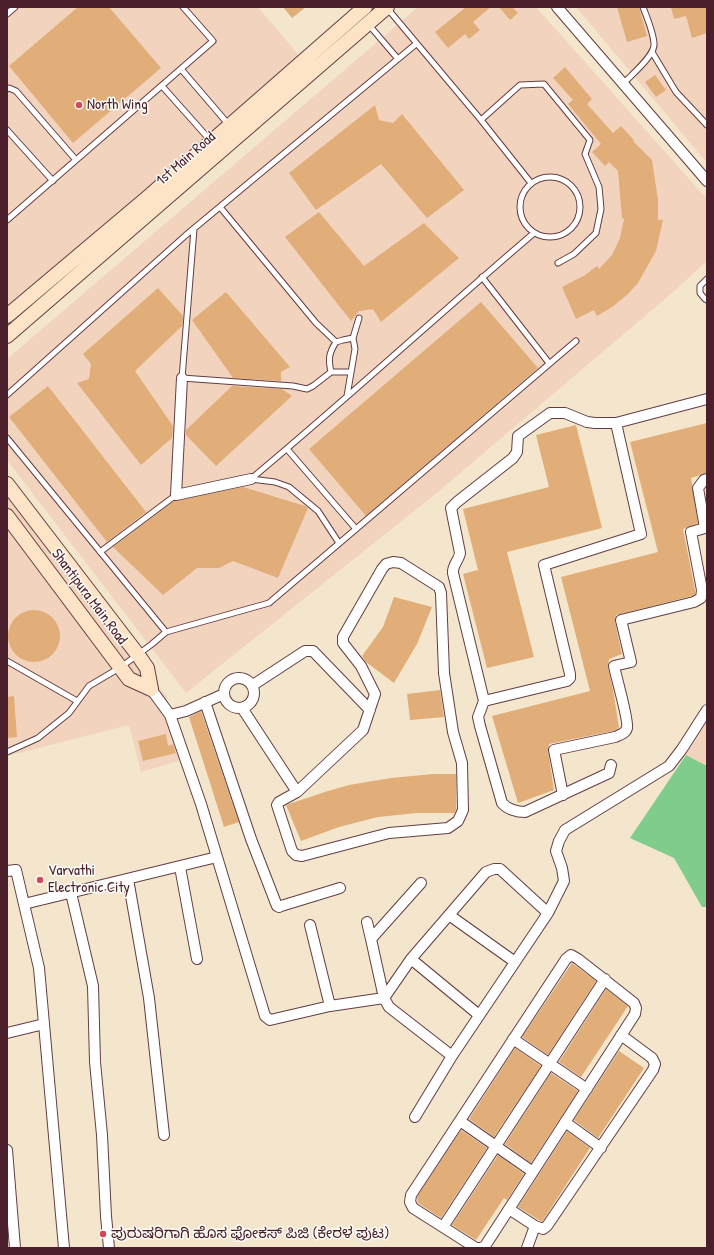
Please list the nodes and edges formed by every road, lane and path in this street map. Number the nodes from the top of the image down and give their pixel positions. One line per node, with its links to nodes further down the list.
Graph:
1 (15, 7): 7 (lane)
2 (183, 7): 12 (lane)
3 (365, 7): 17 (street, 1st Main Road)
4 (386, 7): 8 (street, 1st Main Road); 9 (lane)
5 (557, 7): 13 (street)
6 (643, 7): 10 (lane)
7 (7, 14)
8 (368, 23): 11 (lane); 35 (street, 1st Main Road)
9 (416, 44): 11 (lane); 16 (lane)
10 (652, 52): 13 (lane); 18 (lane)
11 (398, 59): 25 (lane)
12 (181, 69): 14 (lane); 17 (lane)
13 (623, 84): 23 (street)
14 (162, 86): 20 (lane); 21 (lane)
15 (7, 89): 21 (lane)
16 (481, 120): 24 (lane); 29 (lane)
17 (230, 126): 20 (street, 1st Main Road)
18 (707, 126)
19 (7, 130): 22 (lane)
20 (212, 142): 33 (street, 1st Main Road)
21 (76, 160): 22 (lane)
22 (53, 180): 26 (lane)
23 (707, 181)
24 (531, 183): 28 (lane); 28 (lane)
25 (220, 207): 27 (lane); 38 (lane)
26 (7, 220)
27 (194, 229): 42 (lane); 43 (lane)
28 (534, 233): 30 (lane)
29 (558, 263)
30 (482, 277): 39 (lane); 44 (lane)
31 (707, 279): 32 (lane)
32 (707, 300)
33 (7, 316)
34 (359, 318): 36 (lane)
35 (7, 336)
36 (353, 338): 38 (lane); 41 (lane)
37 (576, 341): 39 (lane)
38 (336, 342): 40 (lane)
39 (549, 363): 54 (lane)
40 (331, 372): 41 (lane); 42 (lane)
41 (351, 372): 44 (lane)
42 (182, 378): 52 (street)
43 (7, 394)
44 (347, 396): 48 (lane)
45 (707, 399): 46 (street)
46 (616, 423): 65 (street); 65 (street)
47 (7, 438): 56 (lane)
48 (287, 449): 49 (lane); 54 (lane)
49 (251, 479): 52 (street); 55 (lane)
50 (707, 479): 74 (street)
51 (8, 487): 58 (street)
52 (176, 495): 56 (lane)
53 (7, 516): 60 (street, Shantipura Main Road)
54 (356, 529): 55 (lane)
55 (339, 543): 57 (lane)
56 (100, 552): 57 (lane)
57 (166, 632): 58 (lane)
58 (138, 655): 60 (lane); 62 (street)
59 (7, 661): 64 (lane)
60 (120, 667): 62 (street, Shantipura Main Road); 64 (lane)
61 (253, 685): 63 (street); 67 (street); 68 (street)
62 (151, 689): 70 (street)
63 (224, 694): 66 (street); 67 (street)
64 (77, 701): 71 (lane)
65 (484, 701): 74 (street)
66 (205, 702): 70 (street); 80 (street)
67 (242, 708): 73 (street)
68 (370, 710): 73 (street); 73 (street)
69 (707, 710): 83 (street)
70 (170, 715): 75 (street)
71 (7, 752)
72 (611, 765): 74 (street)
73 (297, 792)
74 (563, 795)
75 (217, 858): 76 (street); 93 (street)
76 (180, 867): 78 (street); 88 (street)
77 (7, 871): 82 (street)
78 (128, 879): 81 (street); 105 (street)
79 (421, 883): 87 (street)
80 (340, 888)
81 (71, 893): 82 (street); 115 (street)
82 (24, 904): 95 (street)
83 (548, 913): 84 (street); 90 (street)
84 (449, 915): 89 (street); 90 (street)
85 (367, 922): 87 (street)
86 (310, 925): 93 (street)
87 (370, 939): 92 (street)
88 (197, 959)
89 (411, 959): 92 (street); 94 (street)
90 (515, 962): 94 (street)
91 (605, 979): 97 (street); 98 (street); 100 (street)
92 (384, 998): 93 (street); 99 (street)
93 (330, 1006)
94 (479, 1016): 99 (street)
95 (44, 1024): 96 (street); 114 (street)
96 (7, 1033)
97 (621, 1035): 101 (street); 107 (street)
98 (513, 1039): 100 (street); 103 (street)
99 (452, 1056): 102 (street)
100 (550, 1063): 101 (street); 106 (street)
101 (587, 1089): 104 (street)
102 (415, 1117)
103 (460, 1121): 106 (street); 112 (street)
104 (565, 1122): 107 (street); 109 (street)
105 (164, 1134)
106 (496, 1146): 109 (street); 112 (street)
107 (601, 1148): 111 (street)
108 (7, 1150): 113 (street)
109 (534, 1172): 110 (street)
110 (509, 1210): 111 (street); 116 (street)
111 (535, 1226): 117 (street)
112 (443, 1227): 116 (street)
113 (15, 1248)
114 (64, 1248)
115 (109, 1248)
116 (481, 1248)
117 (527, 1248)

